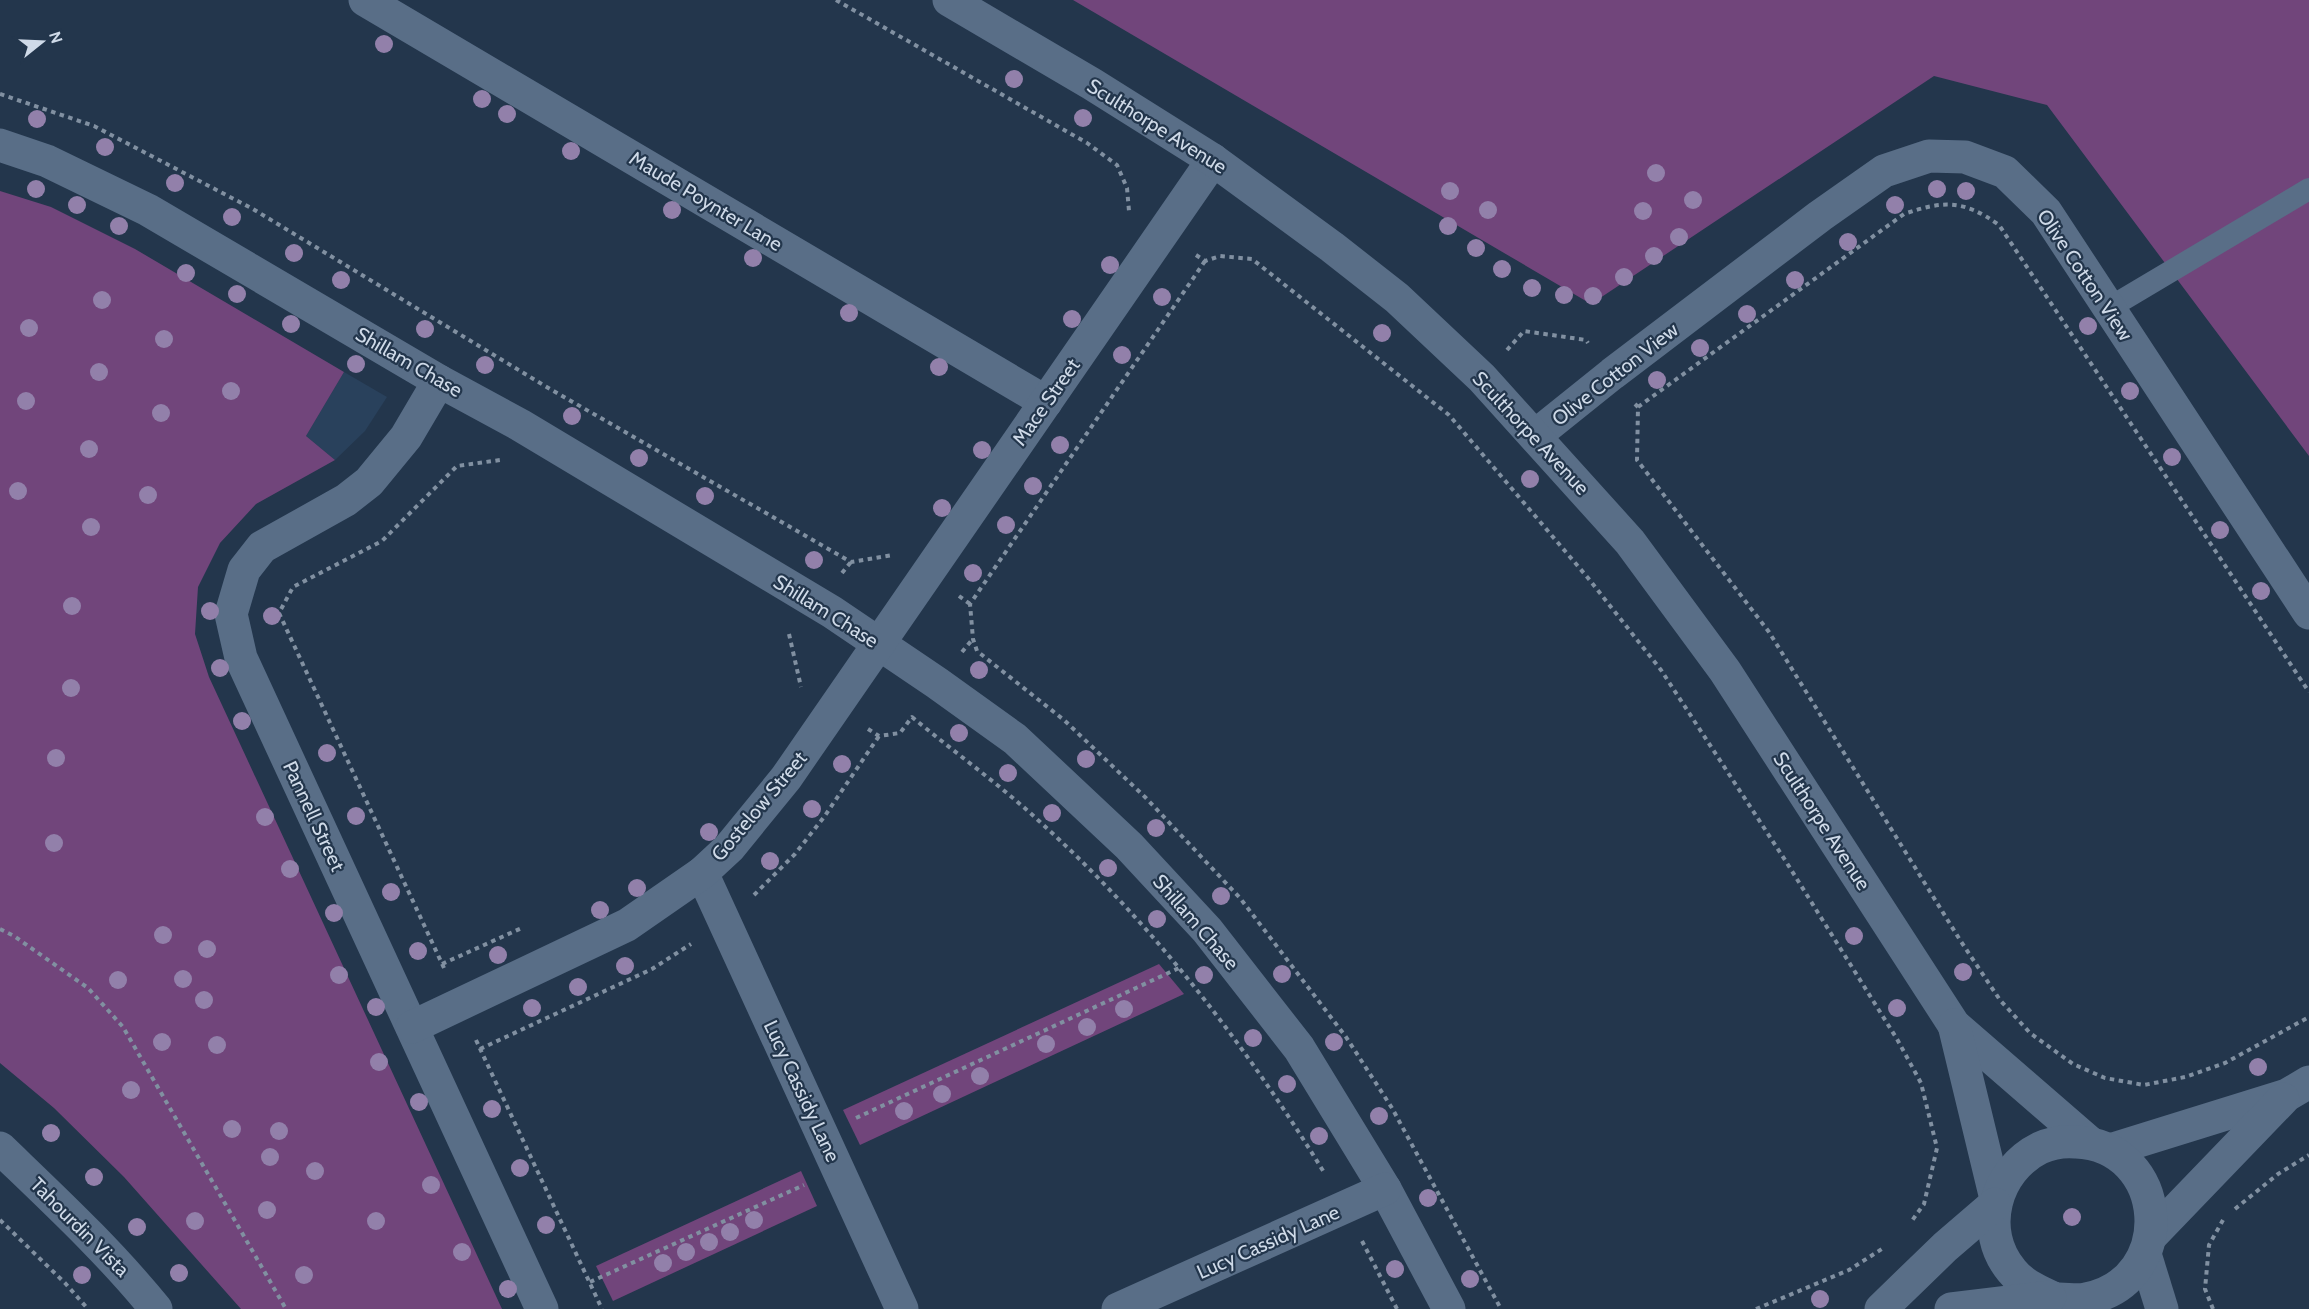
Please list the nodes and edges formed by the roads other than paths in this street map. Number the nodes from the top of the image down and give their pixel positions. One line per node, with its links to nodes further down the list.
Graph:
1 (365, 0): 8 (street, Maude Poynter Lane)
2 (949, 0): 4 (street, Sculthorpe Avenue)
3 (0, 145): 7 (street, Shillam Chase)
4 (1213, 160): 8 (street, Mace Street); 9 (street, Sculthorpe Avenue)
5 (2309, 189): 6 (lane)
6 (2109, 308): 9 (street, Olive Cotton View); 10 (street, Olive Cotton View)
7 (439, 381): 11 (street, Shillam Chase); 14 (street, Pannell Street)
8 (1046, 402): 11 (street, Mace Street)
9 (1536, 435): 13 (street, Sculthorpe Avenue)
10 (2309, 613)
11 (878, 643): 12 (street, Gostelow Street); 18 (street, Shillam Chase)
12 (702, 873): 14 (street, Gostelow Street); 24 (street, Lucy Cassidy Lane)
13 (1953, 1025): 16 (street, Sculthorpe Avenue); 19 (street, Sculthorpe Avenue)
14 (412, 1027): 23 (street, Pannell Street)
15 (2298, 1089): 16 (street); 20 (street)
16 (2099, 1146): 19 (street); 20 (street)
17 (0, 1148): 22 (street, Tahourdin Vista)
18 (1385, 1189): 25 (street, Lucy Cassidy Lane); 26 (street, Shillam Chase)
19 (1996, 1202): 21 (street); 27 (street)
20 (2148, 1245): 21 (street); 29 (street)
21 (2061, 1302): 28 (street)
22 (156, 1309)
23 (542, 1309)
24 (902, 1309)
25 (1118, 1309)
26 (1449, 1309)
27 (1881, 1309)
28 (1951, 1309)
29 (2162, 1309)

